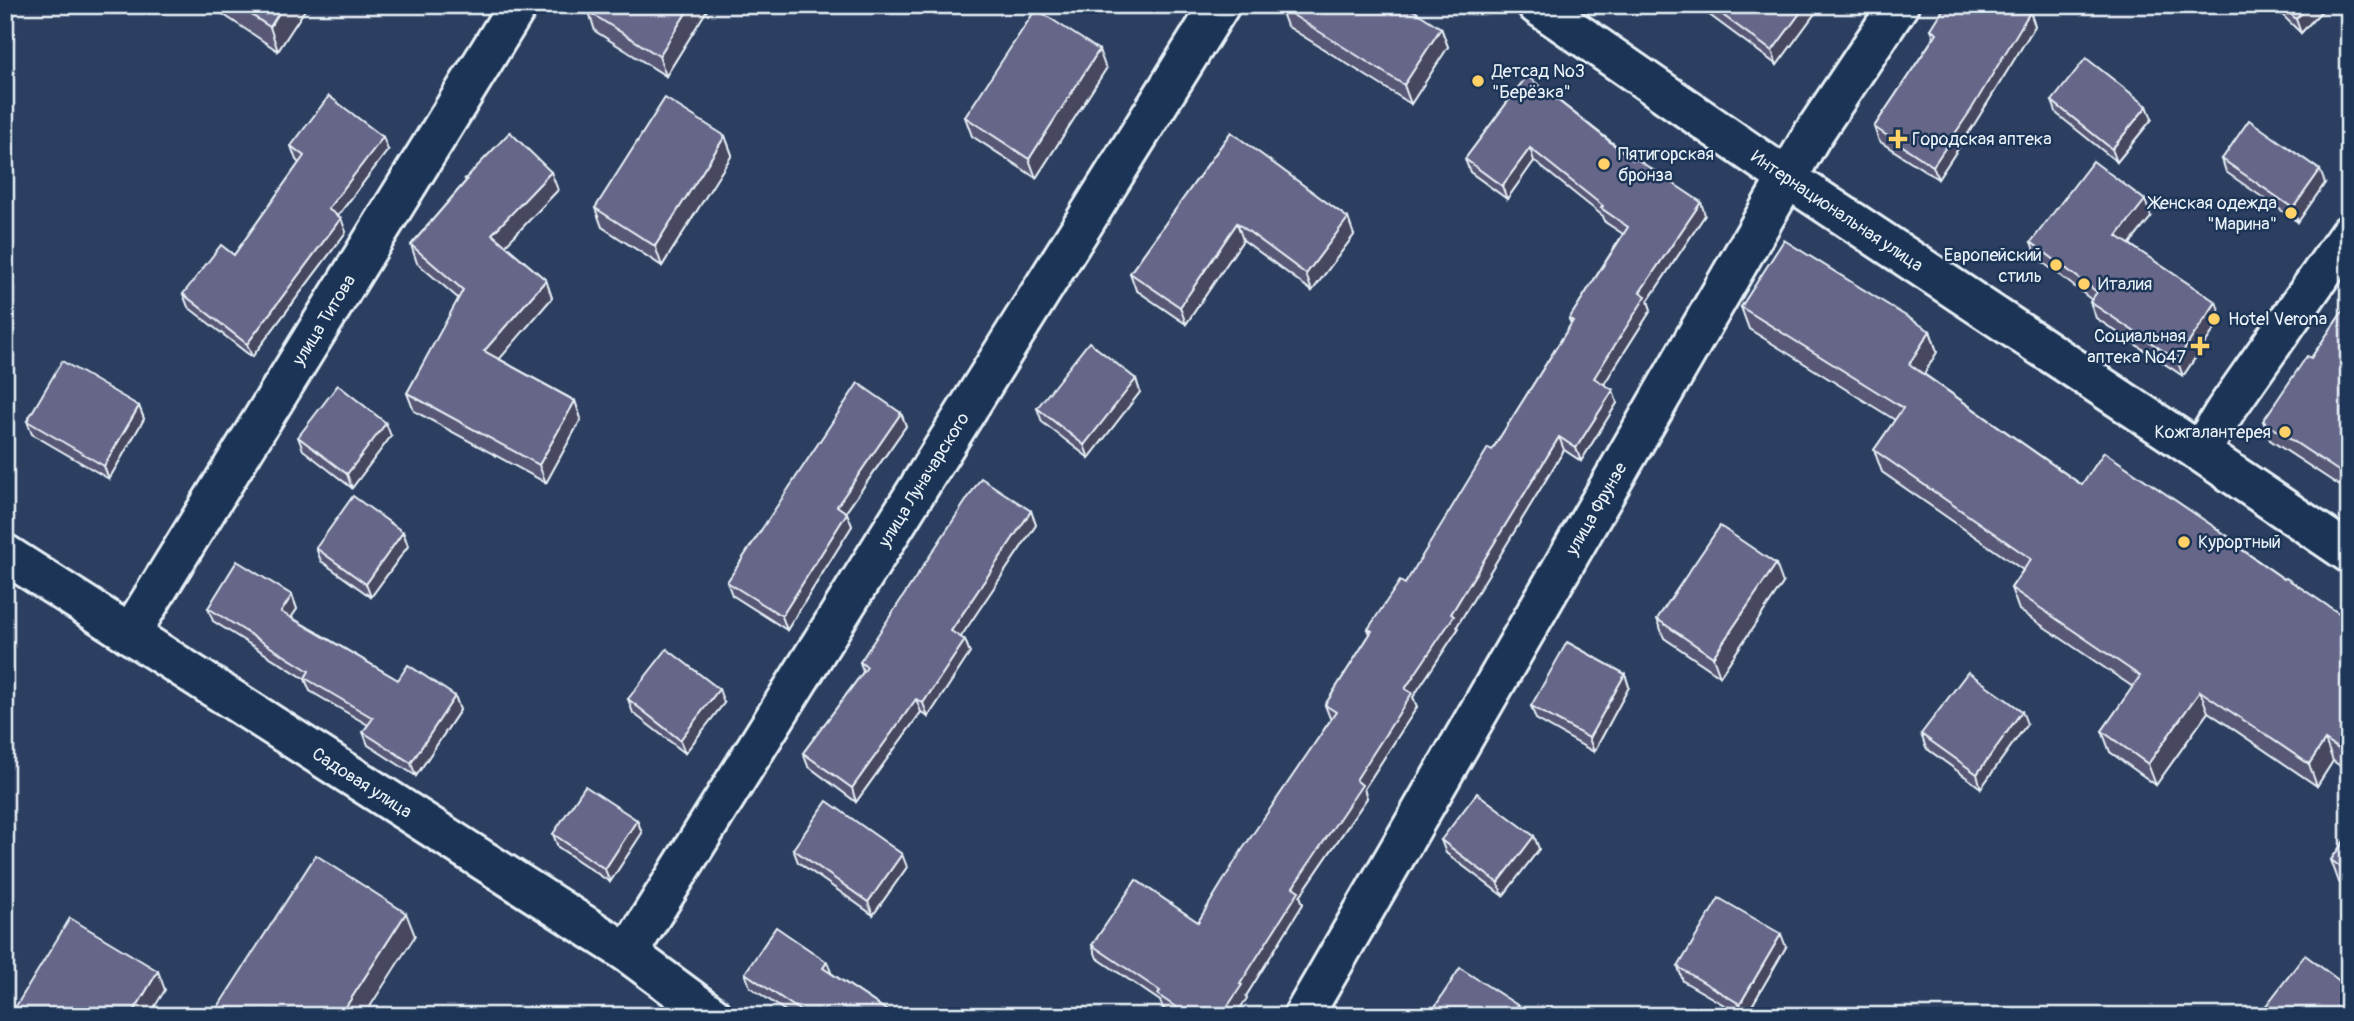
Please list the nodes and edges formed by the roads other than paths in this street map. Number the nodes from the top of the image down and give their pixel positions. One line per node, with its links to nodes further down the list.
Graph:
1 (518, 5): 10 (street, улица Титова)
2 (1220, 5): 11 (street, улица Луначарского)
3 (1537, 5): 5 (street, Интернациональная улица)
4 (1899, 5): 5 (street, улица Фрунзе)
5 (1787, 178): 7 (street, Интернациональная улица); 13 (street, улица Фрунзе)
6 (2349, 234): 7 (street)
7 (2200, 452): 8 (street, Интернациональная улица)
8 (2349, 553)
9 (5, 554): 10 (street, Садовая улица)
10 (130, 634): 11 (street, Садовая улица)
11 (628, 954): 12 (street, Садовая улица)
12 (713, 1016)
13 (1303, 1016)

